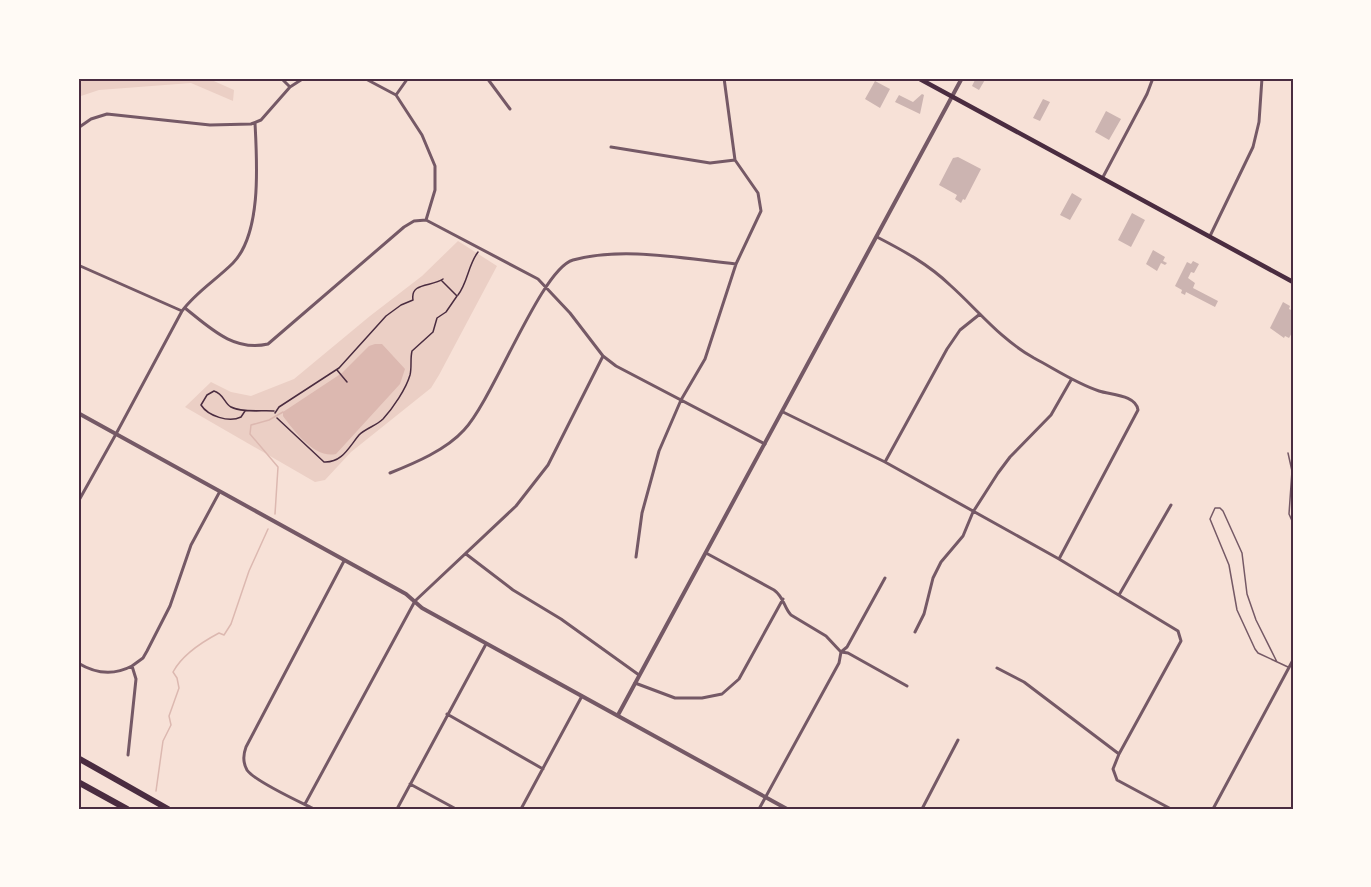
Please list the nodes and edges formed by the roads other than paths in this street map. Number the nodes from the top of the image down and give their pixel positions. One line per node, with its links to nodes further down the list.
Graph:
1 (281, 78): 11 (street)
2 (304, 78): 11 (street)
3 (364, 78): 12 (street)
4 (408, 78): 12 (street)
5 (487, 78): 14 (street)
6 (724, 78): 18 (street)
7 (918, 78): 13 (main road)
8 (962, 78): 13 (street)
9 (1153, 78): 19 (street)
10 (1262, 78): 22 (street)
11 (290, 87): 15 (street)
12 (396, 95): 20 (street)
13 (952, 97): 19 (main road); 21 (street)
14 (510, 109)
15 (255, 123): 16 (street); 27 (street)
16 (78, 128)
17 (611, 147): 18 (street)
18 (735, 160): 23 (street)
19 (1102, 179): 22 (main road)
20 (426, 220): 26 (street); 27 (street)
21 (877, 237): 29 (street); 33 (street)
22 (1209, 238): 25 (main road)
23 (736, 264): 26 (street); 32 (street)
24 (78, 265): 28 (street)
25 (1293, 282)
26 (546, 286): 30 (street); 39 (street)
27 (185, 307): 28 (street)
28 (182, 311): 35 (street)
29 (980, 314): 31 (street); 38 (street)
30 (603, 356): 32 (street); 46 (street)
31 (1072, 380): 43 (street); 48 (street)
32 (681, 400): 36 (street); 47 (street)
33 (783, 412): 36 (street); 38 (street)
34 (78, 413): 35 (street)
35 (117, 435): 40 (street); 41 (street)
36 (765, 444): 45 (street)
37 (1288, 453): 44 (lane)
38 (885, 462): 43 (street)
39 (390, 473)
40 (219, 493): 49 (street); 62 (street)
41 (78, 502)
42 (1171, 506): 53 (street)
43 (972, 512): 48 (street); 56 (street)
44 (1293, 523)
45 (706, 553): 54 (street); 65 (street)
46 (466, 554): 55 (street); 65 (street)
47 (636, 557)
48 (1059, 559): 53 (street)
49 (344, 561): 55 (street); 79 (street)
50 (78, 562): 51 (street)
51 (79, 567)
52 (885, 578): 58 (street)
53 (1119, 595): 72 (street)
54 (783, 599): 58 (street); 66 (street)
55 (415, 601): 57 (street); 79 (street)
56 (915, 633)
57 (486, 644): 68 (street); 69 (street)
58 (841, 652): 67 (street); 78 (street)
59 (1293, 660): 64 (street)
60 (1277, 662): 60 (lane); 64 (lane)
61 (78, 663): 62 (street)
62 (132, 666): 73 (street)
63 (998, 668): 72 (street)
64 (1289, 668): 90 (street)
65 (639, 675): 66 (street)
66 (635, 683): 70 (street)
67 (907, 686)
68 (582, 696): 70 (street); 75 (street)
69 (447, 714): 75 (street); 77 (street)
70 (618, 715): 78 (street)
71 (958, 740): 88 (street)
72 (1119, 754): 89 (street)
73 (128, 755)
74 (78, 758): 81 (highway)
75 (543, 769): 85 (street)
76 (78, 782): 80 (highway)
77 (410, 784): 83 (street); 84 (street)
78 (765, 798): 86 (street); 87 (street)
79 (304, 804): 82 (street)
80 (127, 809)
81 (168, 809)
82 (314, 809)
83 (397, 809)
84 (456, 809)
85 (521, 809)
86 (759, 809)
87 (787, 809)
88 (922, 809)
89 (1170, 809)
90 (1213, 809)

